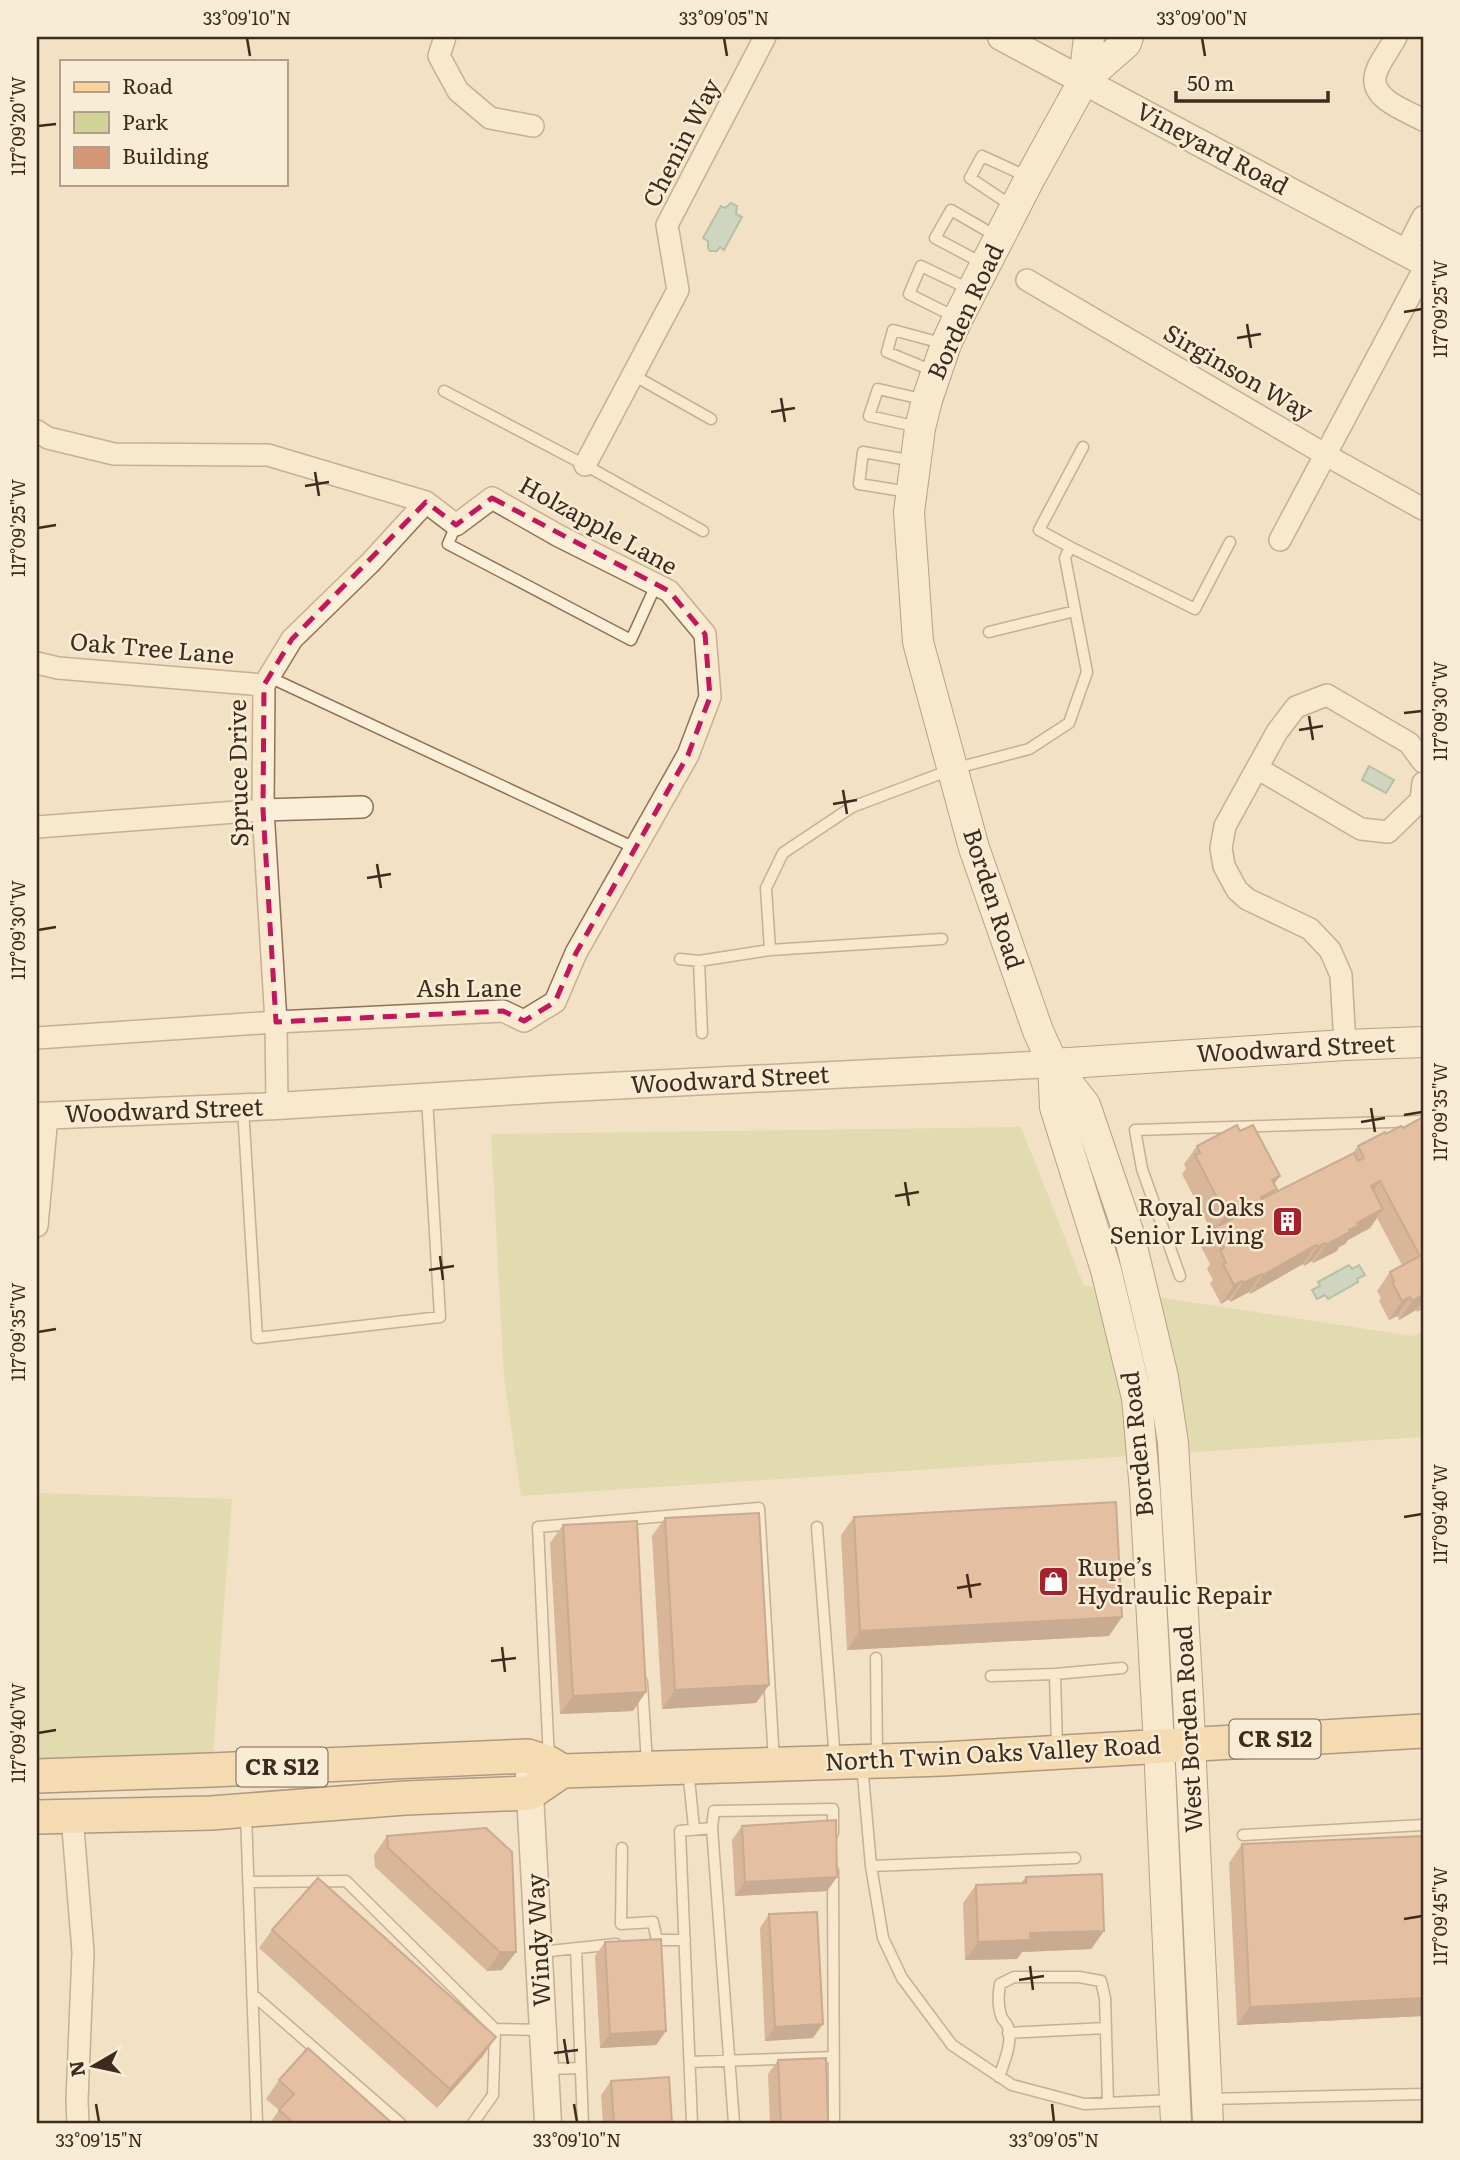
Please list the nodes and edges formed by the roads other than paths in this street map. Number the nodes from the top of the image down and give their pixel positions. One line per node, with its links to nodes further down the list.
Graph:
1 (445, 37): 9 (street)
2 (765, 37): 19 (street, Chenin Way)
3 (1001, 37): 7 (street, Vineyard Road)
4 (1089, 37): 7 (main road, Borden Road)
5 (1128, 37): 7 (main road, Borden Road)
6 (1396, 37): 8 (street)
7 (1084, 80): 10 (main road, Borden Road); 14 (street, Vineyard Road)
8 (1423, 120)
9 (533, 126)
10 (1030, 178): 11 (main road, Borden Road); 11 (lane)
11 (1014, 208): 13 (main road, Borden Road)
12 (1423, 217): 14 (street)
13 (1000, 237): 16 (main road, Borden Road); 16 (lane)
14 (1414, 257)
15 (1423, 271): 25 (street)
16 (978, 277): 18 (main road, Borden Road); 18 (lane)
17 (1027, 280): 25 (street, Sirginson Way)
18 (952, 331): 21 (main road, Borden Road); 21 (lane)
19 (633, 375): 22 (lane); 27 (street, Chenin Way)
20 (444, 391): 27 (lane)
21 (928, 400): 26 (main road, Borden Road)
22 (711, 419)
23 (37, 431): 29 (street)
24 (1083, 447): 35 (lane)
25 (1326, 454): 30 (street, Sirginson Way); 33 (street)
26 (916, 461): 28 (main road, Borden Road); 28 (lane)
27 (585, 465): 32 (lane)
28 (911, 492): 44 (main road, Borden Road)
29 (426, 502): 31 (street); 40 (street, Spruce Drive)
30 (1423, 509)
31 (456, 525): 36 (street, Holzapple Lane); 36 (lane)
32 (703, 531)
33 (1280, 540)
34 (1230, 542): 35 (lane)
35 (1070, 547): 37 (lane)
36 (656, 585): 41 (street, Holzapple Lane)
37 (1075, 611): 38 (lane); 44 (lane)
38 (989, 632)
39 (37, 663): 40 (street, Oak Tree Lane)
40 (266, 681): 47 (street, Spruce Drive); 49 (lane)
41 (710, 697): 49 (street, Ash Lane)
42 (1423, 762): 43 (street)
43 (1256, 768): 45 (street); 58 (street)
44 (953, 769): 51 (lane); 59 (main road, Borden Road)
45 (1423, 783)
46 (362, 807): 47 (street)
47 (263, 810): 48 (street); 54 (street, Spruce Drive)
48 (37, 827)
49 (635, 848): 54 (street, Ash Lane)
50 (942, 939): 51 (lane)
51 (770, 950): 53 (lane)
52 (680, 959): 53 (lane)
53 (699, 961): 55 (lane)
54 (276, 1022): 56 (street, Ash Lane); 61 (street, Spruce Drive)
55 (702, 1033)
56 (37, 1038)
57 (1423, 1042): 58 (main road, Woodward Street)
58 (1345, 1045): 59 (main road, Woodward Street)
59 (1053, 1064): 60 (street, Woodward Street); 76 (main road, Borden Road); 76 (main road, West Borden Road)
60 (427, 1097): 61 (street, Woodward Street); 62 (lane)
61 (277, 1106): 62 (street, Woodward Street)
62 (243, 1108): 63 (street, Woodward Street)
63 (42, 1116): 65 (street)
64 (1423, 1121): 66 (lane)
65 (37, 1226)
66 (1180, 1276)
67 (633, 1519): 69 (lane); 79 (lane); 80 (lane)
68 (817, 1527): 78 (lane)
69 (634, 1533)
70 (876, 1658): 78 (lane)
71 (1122, 1668): 73 (lane)
72 (642, 1671): 82 (lane)
73 (1055, 1674): 74 (lane); 77 (lane)
74 (991, 1676)
75 (1423, 1731): 76 (main road, North Twin Oaks Valley Road / CR S12)
76 (1175, 1745): 77 (main road, North Twin Oaks Valley Road / CR S12); 117 (main road, West Borden Road); 118 (main road, West Borden Road)
77 (1058, 1751): 78 (main road, North Twin Oaks Valley Road / CR S12)
78 (858, 1762): 80 (main road, North Twin Oaks Valley Road / CR S12); 96 (lane)
79 (546, 1763): 82 (main road, North Twin Oaks Valley Road / CR S12); 83 (main road, North Twin Oaks Valley Road / CR S12); 84 (main road)
80 (774, 1764): 81 (main road, North Twin Oaks Valley Road / CR S12)
81 (688, 1767): 82 (main road, North Twin Oaks Valley Road / CR S12); 89 (lane)
82 (648, 1768)
83 (37, 1776)
84 (530, 1793): 85 (main road, CR S12); 103 (street, Windy Way)
85 (246, 1811): 86 (main road, CR S12); 97 (lane)
86 (72, 1816): 87 (main road, CR S12); 119 (street)
87 (37, 1817)
88 (1423, 1825): 91 (lane)
89 (694, 1828): 90 (lane); 99 (lane)
90 (712, 1828): 93 (lane); 110 (lane)
91 (1243, 1835)
92 (622, 1848): 98 (lane)
93 (833, 1851)
94 (1075, 1858): 96 (lane)
95 (833, 1864): 109 (lane)
96 (871, 1866): 114 (lane)
97 (248, 1882): 104 (lane); 106 (lane)
98 (657, 1940): 99 (lane); 100 (lane)
99 (685, 1940): 111 (lane)
100 (644, 1942)
101 (630, 1943): 102 (lane)
102 (576, 1948): 103 (lane); 112 (lane)
103 (540, 1952): 107 (street, Windy Way)
104 (252, 1994): 120 (lane); 121 (lane)
105 (1106, 2028): 108 (lane); 108 (lane); 116 (lane)
106 (495, 2029): 107 (lane); 122 (lane)
107 (544, 2030): 113 (street, Windy Way)
108 (1008, 2033): 114 (lane)
109 (834, 2057): 110 (lane); 127 (lane)
110 (729, 2061): 111 (lane); 126 (lane)
111 (690, 2062): 125 (lane)
112 (581, 2068): 113 (lane); 124 (lane)
113 (546, 2069): 123 (street, Windy Way)
114 (999, 2077): 116 (lane)
115 (1423, 2094): 117 (lane)
116 (1108, 2103): 118 (lane)
117 (1207, 2111)
118 (1175, 2112)
119 (79, 2123)
120 (257, 2123)
121 (400, 2123)
122 (473, 2123)
123 (548, 2123)
124 (583, 2123)
125 (692, 2123)
126 (734, 2123)
127 (834, 2123)

